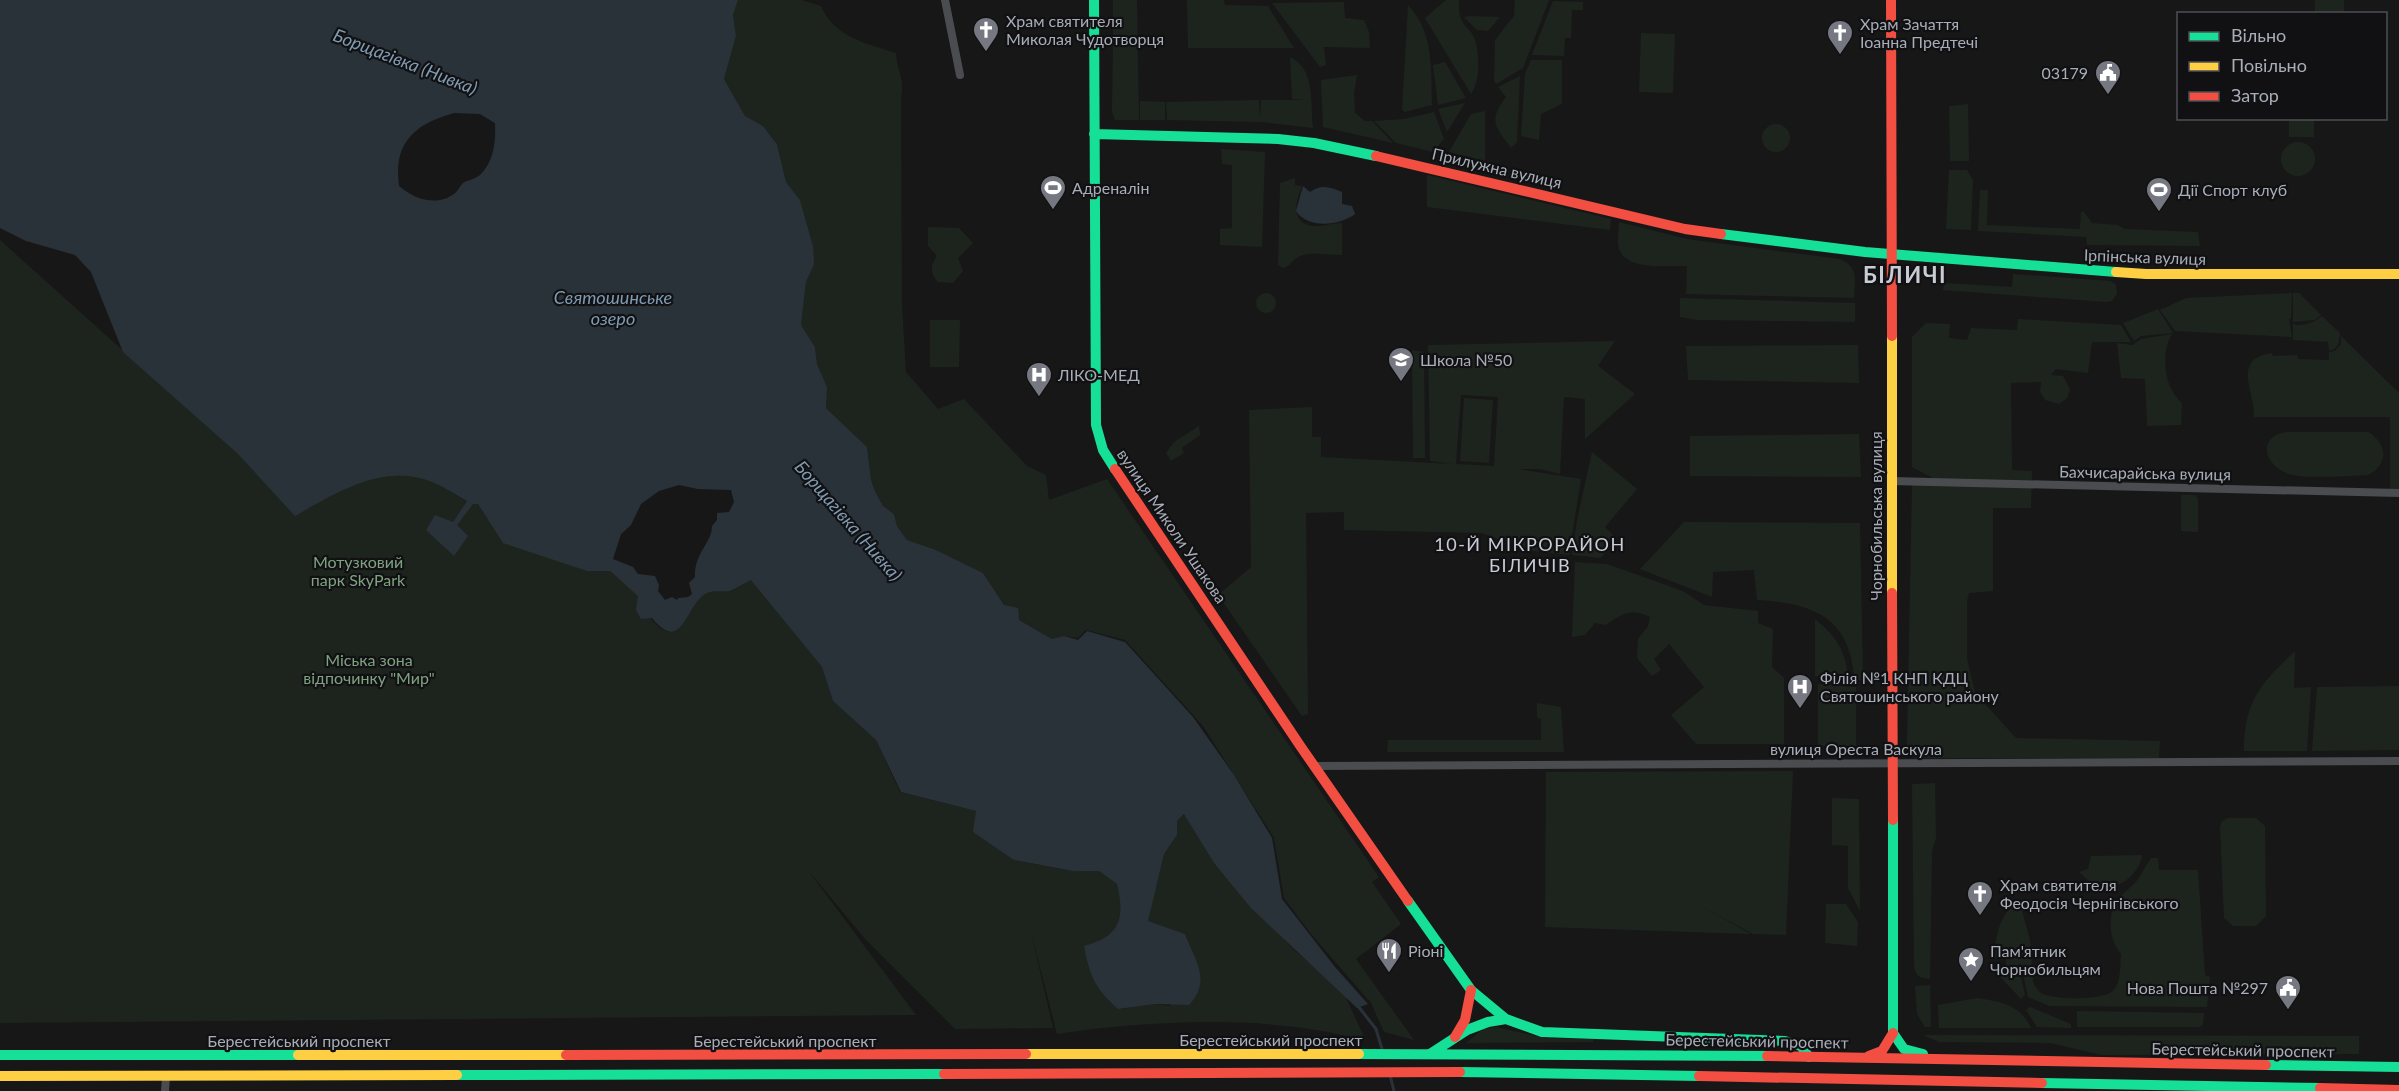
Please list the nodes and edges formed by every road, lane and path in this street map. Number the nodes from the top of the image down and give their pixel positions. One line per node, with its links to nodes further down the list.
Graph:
1 (945, 0): 4 (street)
2 (1095, 0): 5 (main road, вулиця Миколи Ушакова)
3 (1891, 0): 6 (main road, Чорнобильська вулиця)
4 (960, 75)
5 (1094, 134): 6 (main road, Прилужна вулиця); 12 (main road, вулиця Миколи Ушакова)
6 (1890, 253): 7 (main road, Ірпінська вулиця); 8 (main road, Чорнобильська вулиця)
7 (2399, 274)
8 (1891, 481): 9 (street, Бахчисарайська вулиця); 11 (main road, Чорнобильська вулиця)
9 (2399, 493)
10 (2399, 761): 11 (street, вулиця Ореста Васкула)
11 (1892, 762): 12 (street, вулиця Ореста Васкула); 15 (main road, Чорнобильська вулиця)
12 (1314, 766): 13 (main road, вулиця Миколи Ушакова)
13 (1471, 990): 14 (main road, вулиця Миколи Ушакова); 16 (main road)
14 (1506, 1019): 16 (main road); 19 (main road, вулиця Миколи Ушакова)
15 (1893, 1033): 20 (main road); 21 (main road)
16 (1452, 1041): 18 (main road)
17 (0, 1055): 18 (main road, Берестейський проспект)
18 (1426, 1055): 19 (main road, Берестейський проспект)
19 (1809, 1057): 20 (main road, Берестейський проспект)
20 (1856, 1058): 21 (main road, Берестейський проспект)
21 (2072, 1063): 22 (main road, Берестейський проспект)
22 (2399, 1067)
23 (0, 1076): 24 (main road, Берестейський проспект)
24 (166, 1077): 25 (main road, Берестейський проспект); 27 (street)
25 (2163, 1089): 26 (main road, Берестейський проспект)
26 (2399, 1090)
27 (165, 1091)

